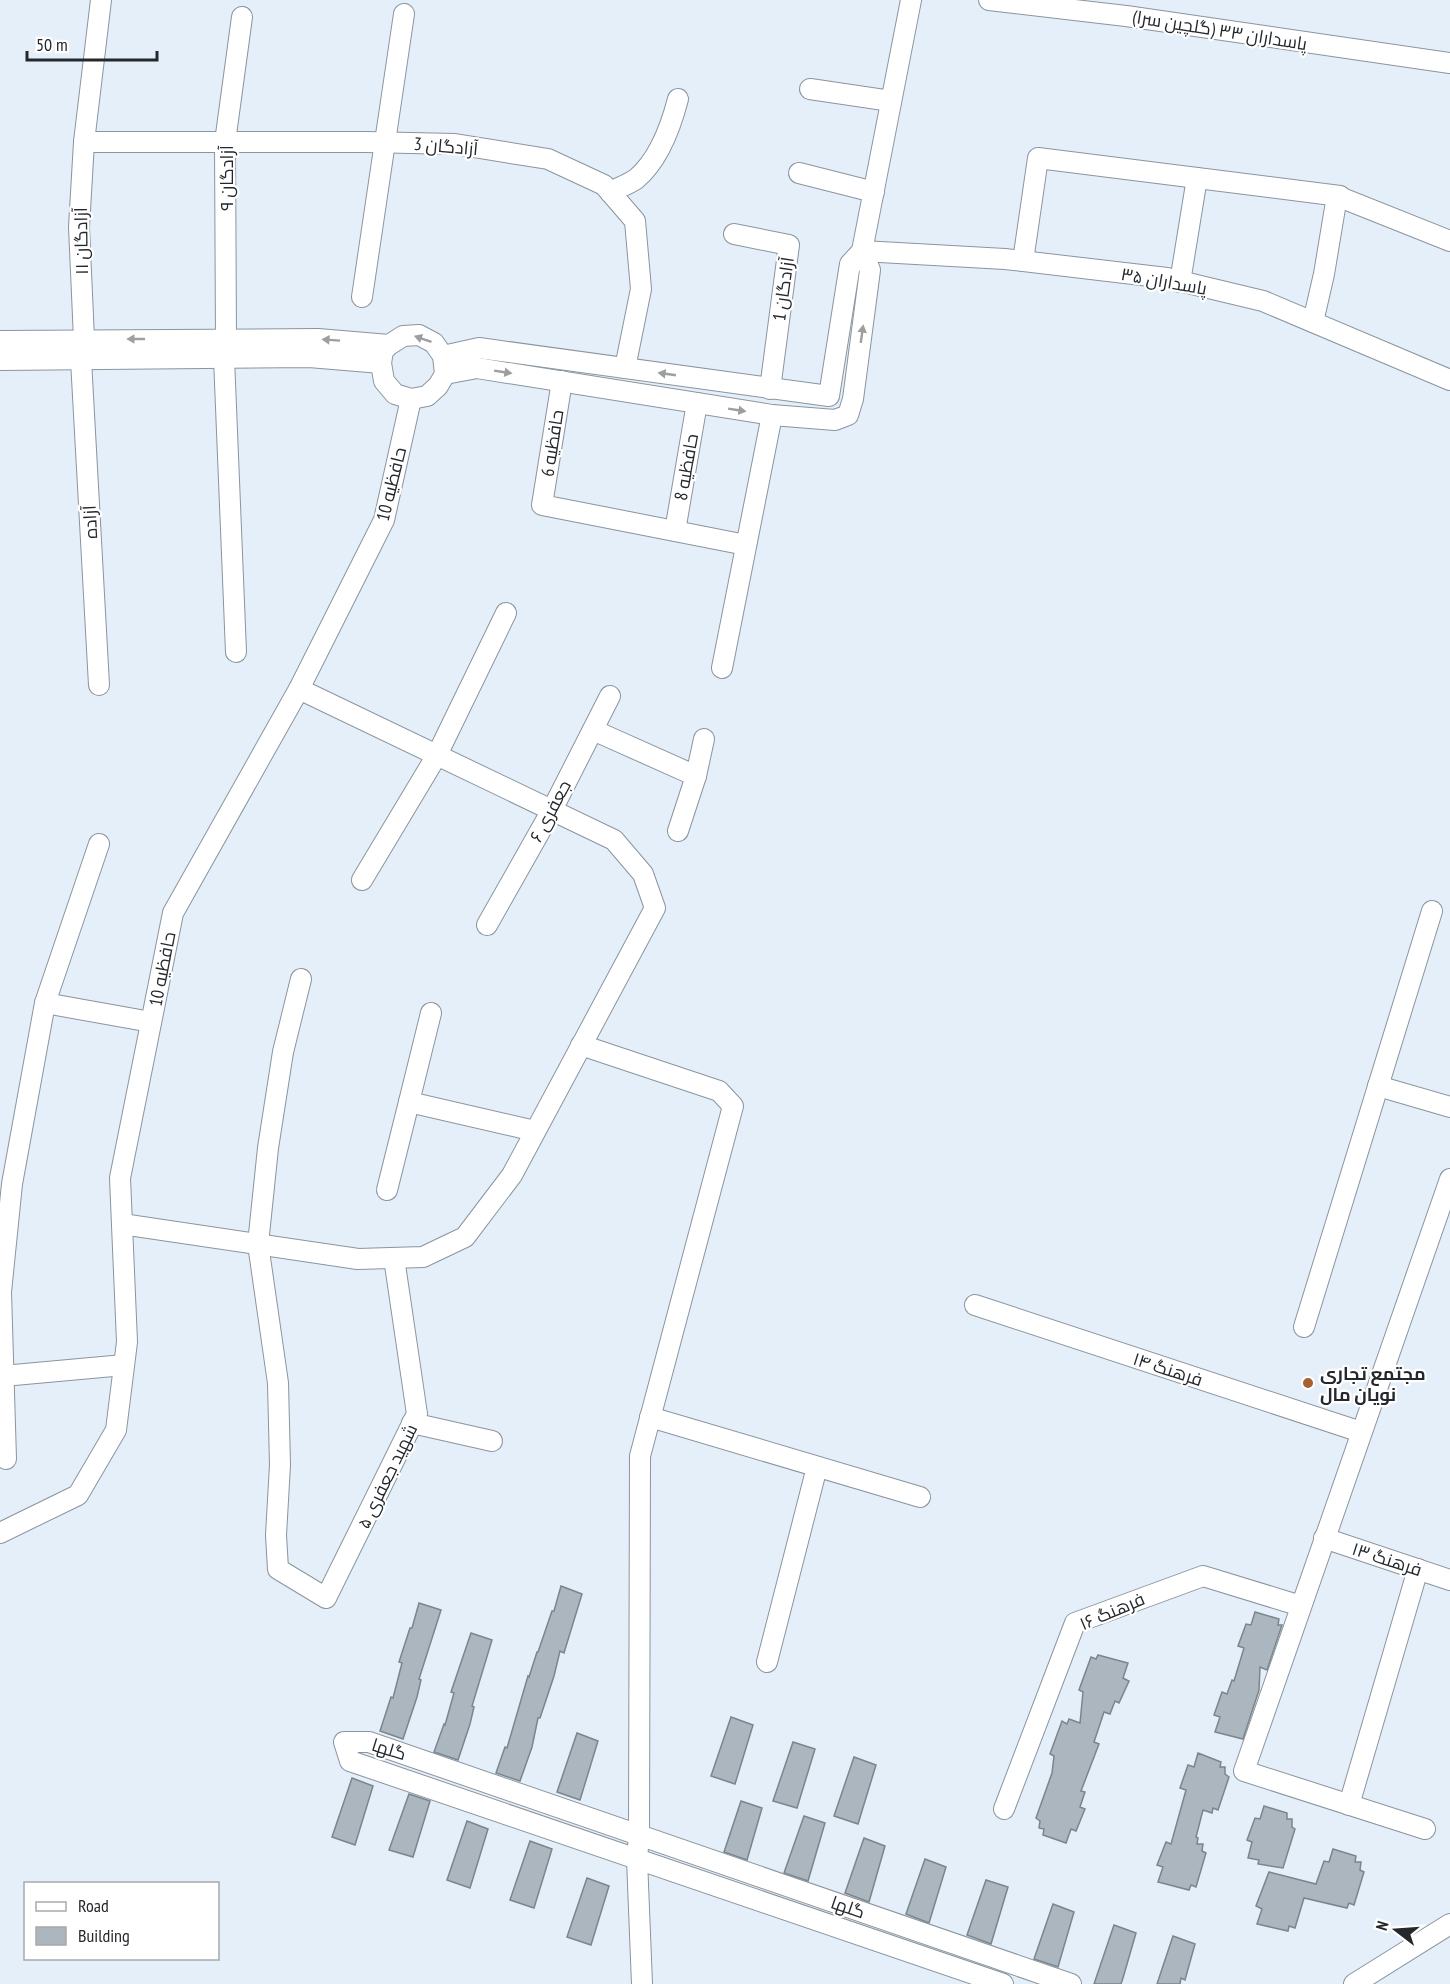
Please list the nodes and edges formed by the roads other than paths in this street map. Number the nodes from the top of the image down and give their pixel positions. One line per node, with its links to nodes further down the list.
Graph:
1 (101, 0): 10 (street, آزادگان ۱۱)
2 (911, 0): 9 (street)
3 (989, 0): 6 (street, پاسداران ۳۳ (گلچین سرا))
4 (404, 14): 12 (street)
5 (242, 17): 11 (street, آزادگان ۹)
6 (1450, 63)
7 (810, 89): 9 (street)
8 (678, 99): 15 (street)
9 (891, 101): 16 (street)
10 (84, 142): 11 (street, آزادگان 3); 25 (street, آزادگان ۱۱)
11 (225, 142): 12 (street, آزادگان 3); 28 (street, آزادگان ۹)
12 (384, 142): 15 (street, آزادگان 3); 23 (street)
13 (799, 173): 16 (street)
14 (1197, 178): 17 (street); 21 (street); 22 (street)
15 (610, 192): 33 (street, آزادگان 3)
16 (874, 192): 20 (street)
17 (1339, 196): 19 (street); 24 (street)
18 (734, 234): 36 (street, آزادگان 1)
19 (1450, 242)
20 (862, 250): 21 (street, پاسداران ۳۵); 36 (street); 39 (street, one-way to 20)
21 (1023, 261): 22 (street, پاسداران ۳۵)
22 (1180, 282): 24 (street, پاسداران ۳۵)
23 (362, 297)
24 (1313, 322): 34 (street, پاسداران ۳۵)
25 (84, 339): 26 (street); 28 (street, one-way to 25)
26 (0, 341)
27 (389, 345): 28 (street, one-way to 28); 31 (street); 32 (street, one-way to 27)
28 (225, 349): 30 (street); 31 (street); 43 (street, آزادگان ۹)
29 (0, 360): 30 (street)
30 (81, 360): 45 (street, آزاده)
31 (381, 363): 37 (street)
32 (444, 365): 33 (street); 35 (street, one-way to 35); 37 (street)
33 (625, 368): 36 (street, one-way to 33)
34 (1450, 380)
35 (562, 381): 38 (street); 40 (street, حافظیه 6)
36 (770, 389)
37 (411, 399): 46 (street, حافظیه 10)
38 (697, 403): 39 (street, one-way to 39); 40 (street, حافظیه 8)
39 (772, 415): 41 (street)
40 (675, 531): 41 (street)
41 (746, 545): 44 (street)
42 (506, 613): 50 (street)
43 (236, 652)
44 (722, 668)
45 (99, 685)
46 (299, 689): 50 (street); 61 (street, حافظیه 10)
47 (610, 696): 48 (street, جعفری ۶)
48 (593, 730): 51 (street); 52 (street, جعفری ۶)
49 (704, 739): 51 (street)
50 (437, 755): 52 (street); 55 (street)
51 (696, 776): 53 (street)
52 (552, 810): 57 (street, جعفری ۶); 62 (street)
53 (678, 831)
54 (99, 844): 59 (street)
55 (362, 880)
56 (1432, 911): 63 (street)
57 (487, 925)
58 (302, 979): 71 (street)
59 (45, 1003): 61 (street); 76 (street)
60 (431, 1013): 64 (street)
61 (151, 1022): 70 (street, حافظیه 10)
62 (581, 1045): 66 (street); 77 (street)
63 (1378, 1086): 65 (street); 74 (street)
64 (409, 1102): 66 (street); 68 (street)
65 (1450, 1107)
66 (535, 1131): 72 (street)
67 (1450, 1179): 69 (street)
68 (387, 1190)
69 (1446, 1201): 79 (street)
70 (122, 1224): 71 (street); 75 (street, حافظیه 10)
71 (258, 1244): 72 (street); 78 (street, شهید جعفری ۵)
72 (394, 1258): 78 (street, شهید جعفری ۵)
73 (975, 1305): 79 (street, فرهنگ ۱۴)
74 (1304, 1327)
75 (124, 1365): 76 (street); 84 (street, حافظیه 10)
76 (3, 1376): 81 (street)
77 (650, 1418): 82 (street); 93 (street)
78 (412, 1423): 80 (street)
79 (1361, 1432): 85 (street)
80 (492, 1441)
81 (6, 1459)
82 (817, 1467): 83 (street); 89 (street)
83 (920, 1497)
84 (0, 1533)
85 (1324, 1538): 86 (street, فرهنگ ۱۳); 88 (street)
86 (1418, 1569): 87 (street, فرهنگ ۱۳); 90 (street)
87 (1450, 1580)
88 (1301, 1606): 90 (street); 91 (street, فرهنگ ۱۶)
89 (767, 1662)
90 (1349, 1805): 92 (street)
91 (1004, 1809)
92 (1425, 1829)
93 (639, 1835): 94 (street); 94 (street, گلها); 98 (street, گلها)
94 (637, 1859): 96 (street); 97 (street, گلها)
95 (1450, 1924): 99 (street)
96 (642, 1984)
97 (1003, 1984)
98 (1071, 1984)
99 (1354, 1984)

